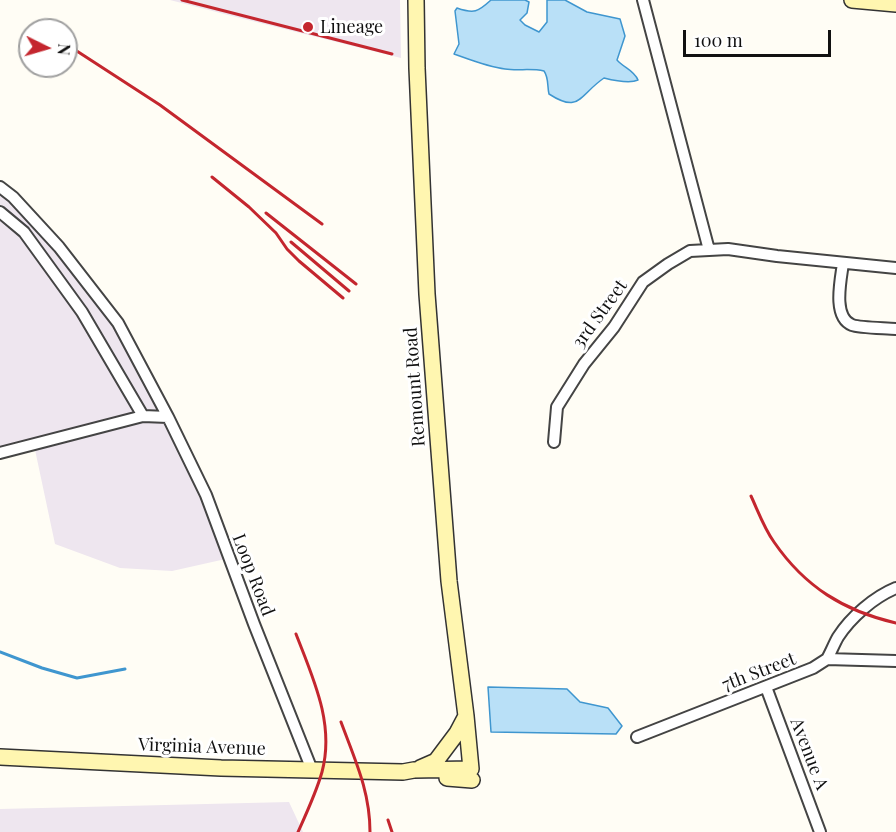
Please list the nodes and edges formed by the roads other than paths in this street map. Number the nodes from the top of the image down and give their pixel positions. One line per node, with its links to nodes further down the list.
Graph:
1 (416, 0): 20 (main road, Remount Road)
2 (643, 0): 8 (street)
3 (852, 0): 4 (main road)
4 (860, 0): 5 (main road)
5 (896, 4)
6 (0, 187): 13 (street, Loop Road)
7 (0, 212): 12 (street)
8 (709, 250): 9 (street, 3rd Street); 14 (street, 3rd Street)
9 (843, 263): 10 (street, 3rd Street); 11 (street)
10 (896, 268)
11 (896, 329)
12 (143, 416): 13 (street); 15 (street)
13 (168, 417): 23 (street, Loop Road)
14 (554, 442)
15 (0, 453)
16 (896, 588): 17 (street)
17 (827, 659): 18 (street, 7th Street); 19 (street, 7th Street)
18 (896, 662)
19 (766, 687): 21 (street, 7th Street); 26 (street, Avenue A)
20 (466, 716): 24 (main road); 25 (main road, Remount Road)
21 (637, 737)
22 (0, 757): 23 (main road, Virginia Avenue)
23 (312, 770): 24 (main road, Virginia Avenue)
24 (409, 771): 25 (main road, Virginia Avenue)
25 (471, 774)
26 (820, 832)

